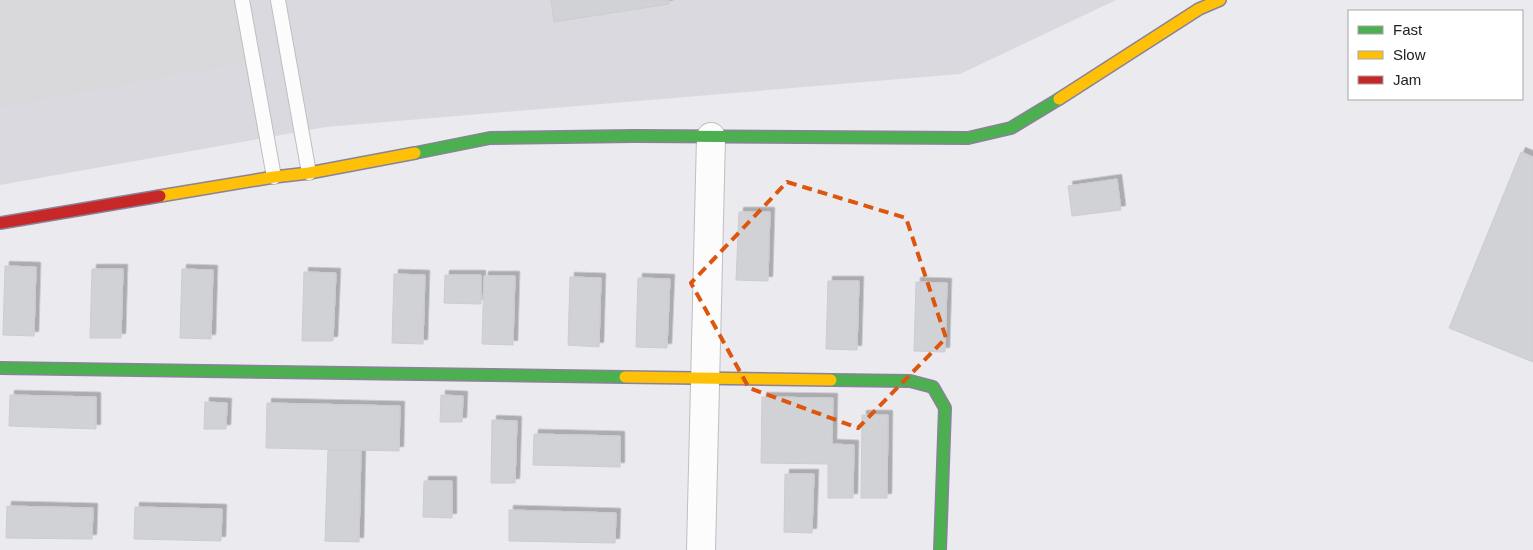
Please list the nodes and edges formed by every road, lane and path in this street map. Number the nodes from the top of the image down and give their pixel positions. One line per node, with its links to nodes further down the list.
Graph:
1 (242, 0): 6 (lane)
2 (278, 0): 5 (lane)
3 (1220, 0): 4 (street)
4 (711, 137): 5 (street); 9 (street)
5 (309, 173): 6 (street)
6 (274, 177): 7 (street)
7 (0, 222)
8 (0, 368): 9 (street)
9 (705, 377): 10 (street); 11 (street)
10 (701, 550)
11 (940, 550)

